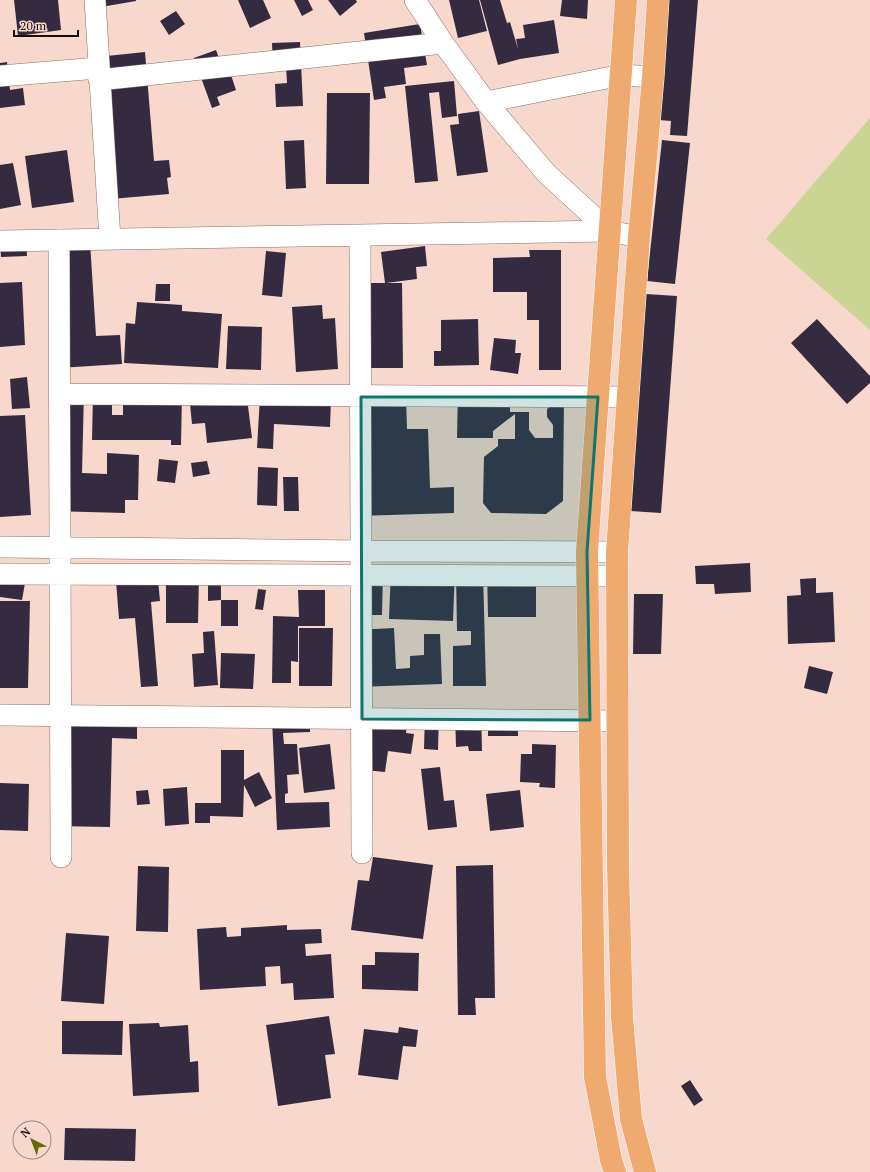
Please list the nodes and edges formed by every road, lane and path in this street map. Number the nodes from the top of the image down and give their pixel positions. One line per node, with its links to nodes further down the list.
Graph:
1 (95, 0): 6 (street)
2 (415, 0): 5 (street)
3 (626, 0): 7 (main road)
4 (658, 0): 9 (main road)
5 (443, 43): 6 (street); 10 (street)
6 (99, 74): 8 (street); 14 (street)
7 (622, 75): 9 (street); 10 (street); 11 (main road)
8 (0, 76)
9 (653, 77): 13 (main road)
10 (486, 102): 11 (street)
11 (609, 231): 12 (street); 13 (street); 19 (main road)
12 (360, 235): 14 (street); 18 (street)
13 (639, 237): 20 (main road)
14 (110, 239): 15 (street)
15 (59, 240): 16 (street); 17 (street)
16 (0, 241)
17 (60, 394): 18 (street); 22 (street)
18 (361, 397): 19 (street); 23 (street)
19 (598, 397): 20 (street); 24 (main road)
20 (628, 397): 25 (main road)
21 (0, 547): 22 (street)
22 (60, 547): 23 (street); 27 (street)
23 (361, 551): 24 (street); 28 (street)
24 (588, 552): 25 (street); 29 (main road)
25 (618, 552): 30 (main road)
26 (0, 574): 27 (street)
27 (60, 574): 28 (street); 32 (street)
28 (361, 575): 29 (street); 33 (street)
29 (588, 575): 30 (street); 34 (main road)
30 (617, 576): 35 (main road)
31 (0, 715): 32 (street)
32 (60, 715): 33 (street); 37 (street)
33 (362, 719): 34 (street); 36 (street)
34 (590, 720): 35 (street); 38 (main road)
35 (618, 721): 39 (main road)
36 (362, 853)
37 (61, 857)
38 (615, 1172)
39 (645, 1172)

